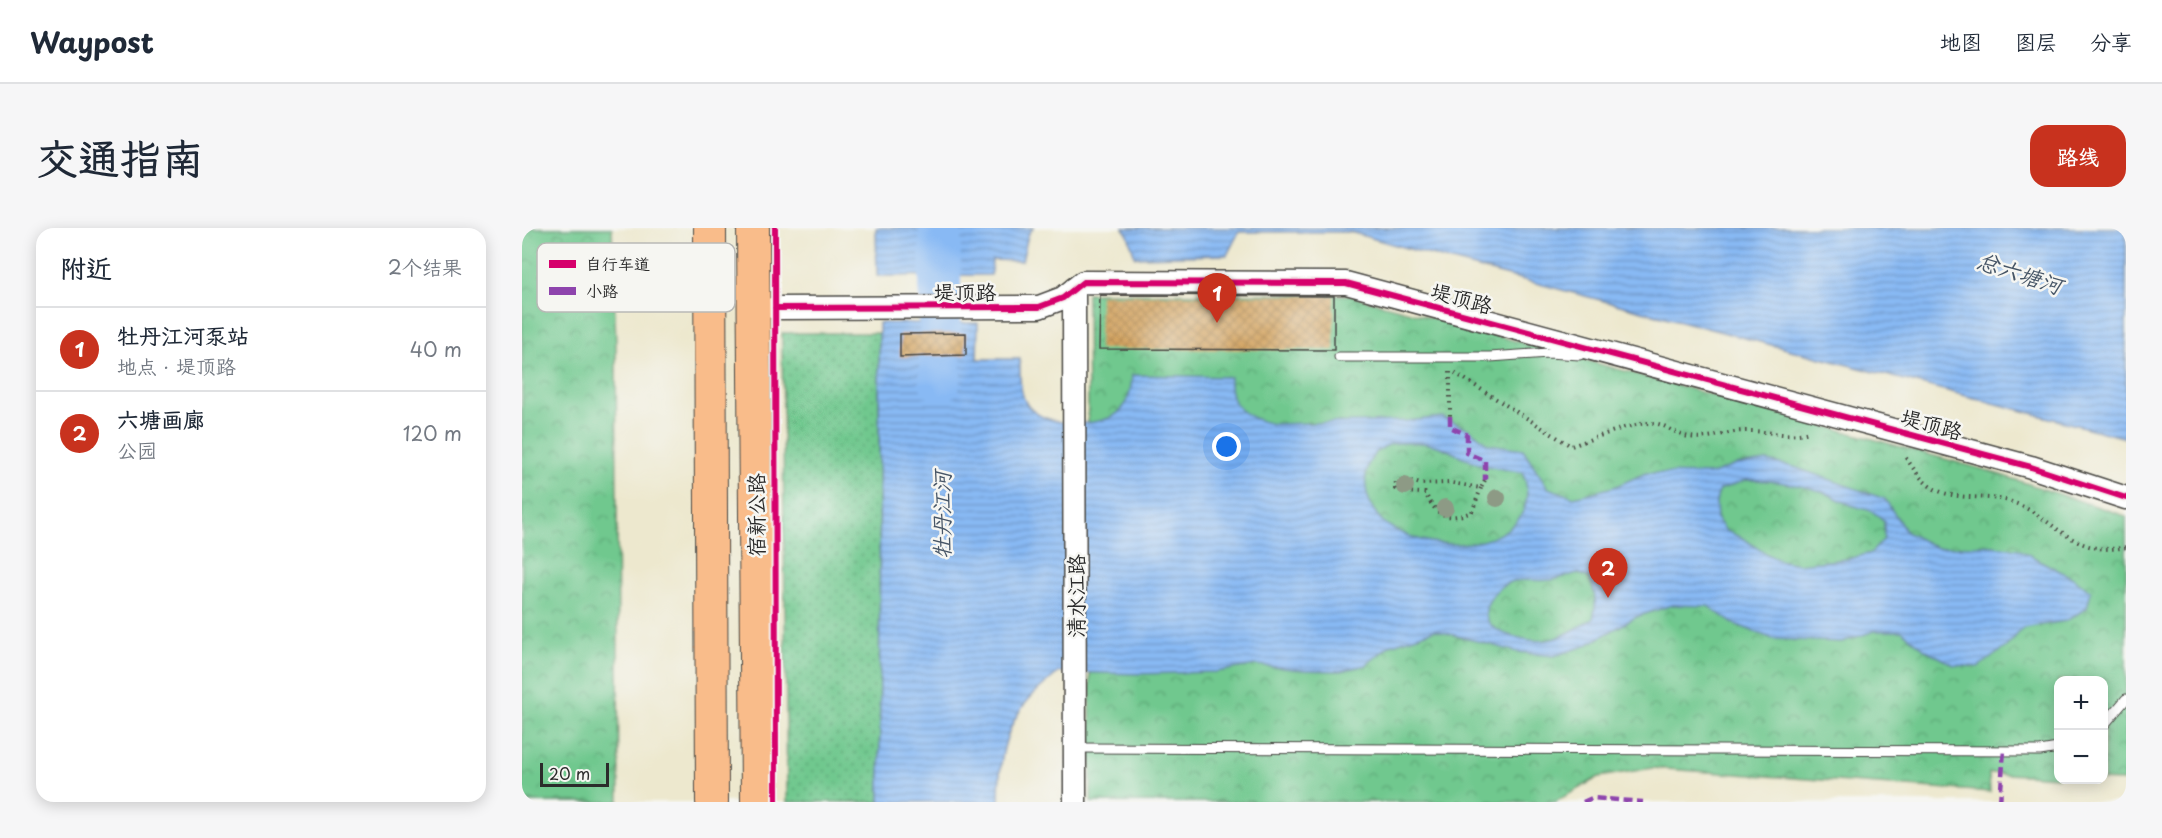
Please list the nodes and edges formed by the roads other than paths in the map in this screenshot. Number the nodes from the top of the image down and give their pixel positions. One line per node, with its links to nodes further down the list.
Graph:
1 (710, 228): 3 (highway, 宿新公路)
2 (753, 228): 15 (highway, 宿新公路)
3 (710, 243)
4 (1074, 289): 5 (street, 堤顶路); 8 (street, 堤顶路); 12 (street, 清水江路)
5 (775, 308)
6 (710, 312): 14 (highway, 宿新公路)
7 (1339, 357): 8 (lane)
8 (1621, 357): 9 (street, 堤顶路)
9 (2126, 498)
10 (2126, 699): 11 (lane)
11 (2108, 719)
12 (1075, 748): 13 (lane); 16 (street, 清水江路)
13 (2054, 749)
14 (712, 802)
15 (757, 802)
16 (1075, 802)

